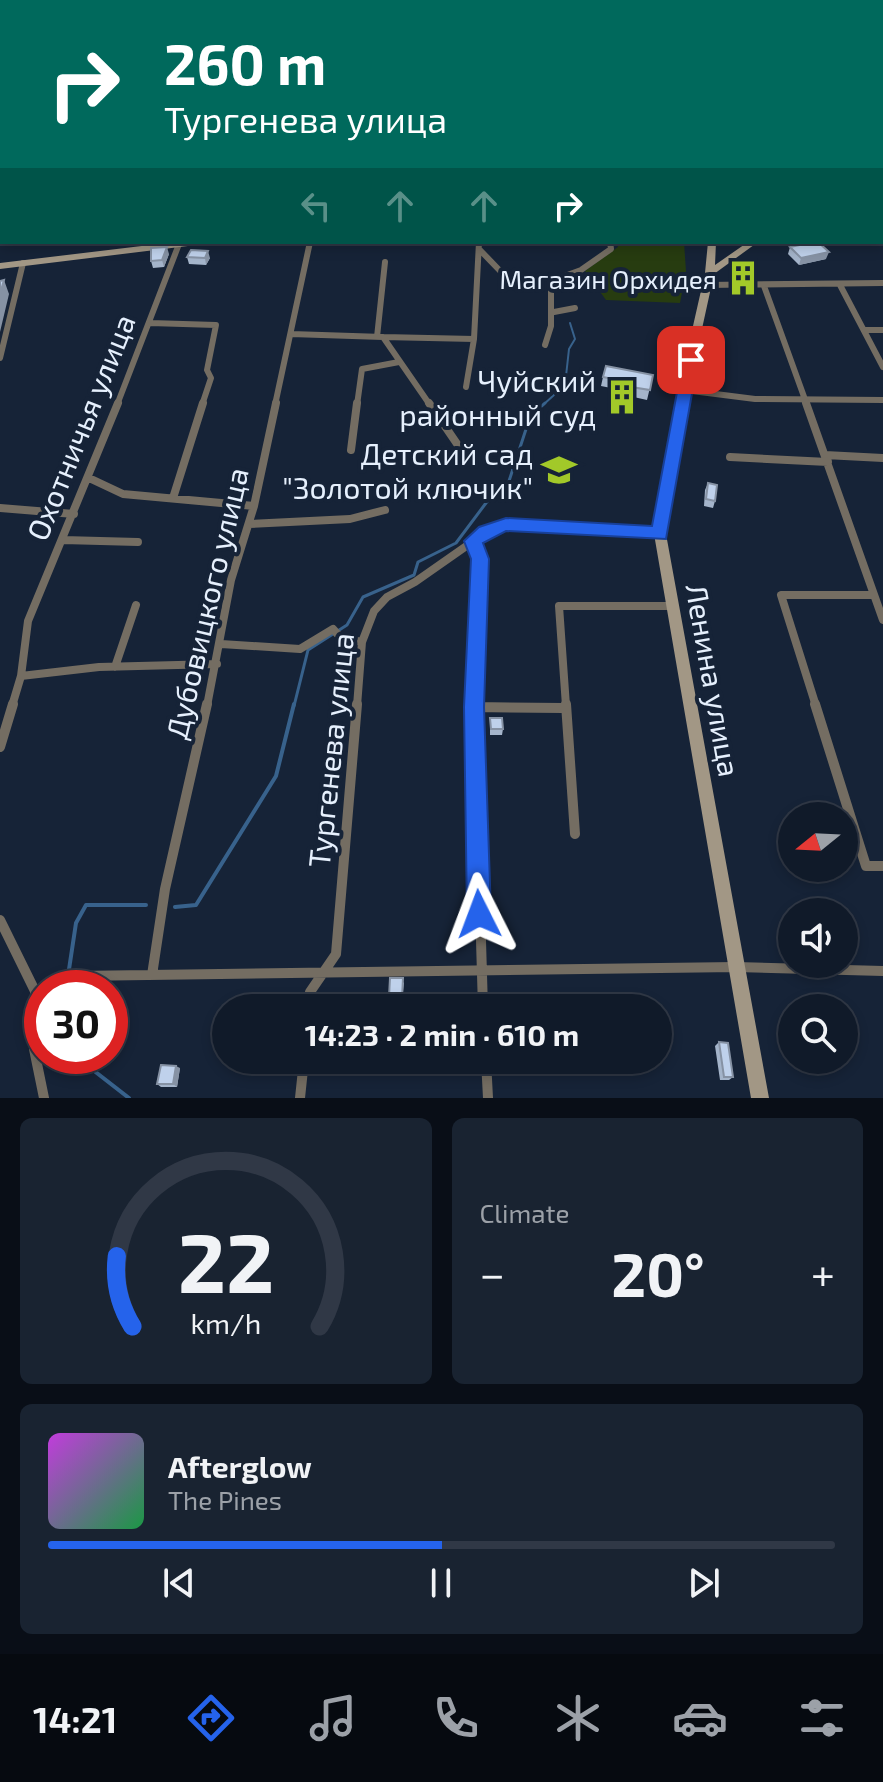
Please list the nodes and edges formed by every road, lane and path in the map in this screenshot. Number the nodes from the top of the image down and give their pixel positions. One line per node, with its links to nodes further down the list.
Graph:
1 (171, 244): 10 (main road)
2 (179, 244): 19 (street, Охотничья улица)
3 (310, 244): 22 (street, Дубовицкого улица)
4 (610, 244): 18 (street)
5 (705, 244): 12 (main road)
6 (718, 245): 8 (main road); 12 (main road, Ленина улица)
7 (479, 246): 13 (street); 24 (street)
8 (750, 246): 12 (main road)
9 (385, 262): 23 (street)
10 (23, 263): 11 (main road); 26 (street)
11 (0, 266)
12 (709, 274): 16 (street); 30 (main road, Ленина улица)
13 (505, 276)
14 (883, 283): 15 (street)
15 (840, 285): 16 (street); 20 (street)
16 (764, 286): 32 (street)
17 (575, 308): 18 (street)
18 (554, 312): 25 (street)
19 (150, 323): 39 (street, Охотничья улица); 40 (street)
20 (864, 330): 21 (street); 28 (street)
21 (883, 330)
22 (291, 334): 23 (street); 41 (street, Дубовицкого улица)
23 (380, 337): 24 (street); 27 (street)
24 (474, 339): 31 (street)
25 (545, 345)
26 (0, 358)
27 (399, 362): 34 (street); 35 (street)
28 (883, 367)
29 (660, 377): 30 (street)
30 (685, 384): 32 (street); 46 (main road, Ленина улица)
31 (466, 387)
32 (807, 400): 33 (street); 37 (street)
33 (883, 400)
34 (351, 450)
35 (464, 454)
36 (730, 457): 37 (street)
37 (827, 458): 38 (street); 50 (street)
38 (883, 458)
39 (89, 478): 40 (street); 44 (street, Охотничья улица)
40 (173, 498): 41 (street)
41 (254, 506): 45 (street, Дубовицкого улица)
42 (0, 508): 44 (street)
43 (385, 510): 45 (street)
44 (74, 514): 47 (street, Охотничья улица)
45 (249, 524): 55 (street, Дубовицкого улица)
46 (660, 534): 48 (street, Тургенева улица); 52 (main road, Ленина улица)
47 (63, 540): 49 (street); 58 (street, Охотничья улица)
48 (473, 541): 54 (street, Тургенева улица); 59 (street)
49 (138, 542)
50 (874, 595): 53 (street); 63 (street)
51 (136, 605): 57 (street)
52 (672, 606): 60 (street); 65 (main road, Ленина улица)
53 (883, 620)
54 (362, 642): 55 (street); 69 (street, Тургенева улица)
55 (221, 644): 56 (street, Дубовицкого улица)
56 (217, 664): 57 (street); 71 (street, Дубовицкого улица)
57 (115, 667): 58 (street)
58 (21, 676): 61 (street, Охотничья улица)
59 (474, 707): 60 (street); 67 (street)
60 (563, 708): 62 (street)
61 (0, 747)
62 (575, 834)
63 (883, 866)
64 (0, 920): 66 (street)
65 (736, 967): 67 (street); 68 (street); 80 (main road, Ленина улица)
66 (29, 970)
67 (481, 970): 69 (street); 73 (street)
68 (883, 971)
69 (324, 973): 71 (street); 72 (street, Тургенева улица)
70 (128, 975): 71 (street)
71 (152, 975)
72 (310, 994)
73 (482, 994)
74 (39, 1074): 77 (street)
75 (303, 1074): 78 (street)
76 (487, 1074): 79 (street)
77 (44, 1098)
78 (300, 1098)
79 (488, 1098)
80 (760, 1098)

